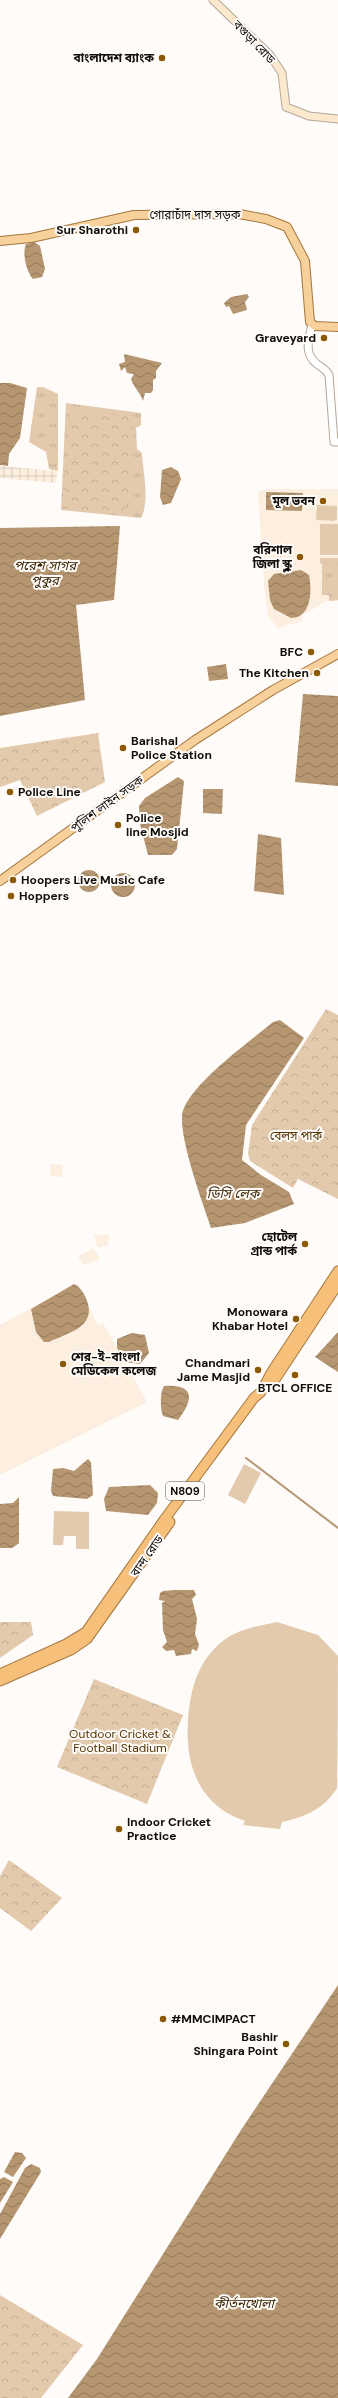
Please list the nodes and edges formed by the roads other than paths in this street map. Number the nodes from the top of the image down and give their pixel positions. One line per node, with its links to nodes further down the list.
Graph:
1 (213, 0): 2 (main road, বগুড়া রোড)
2 (338, 119)
3 (0, 241): 4 (main road, গোরাচাঁদ দাস সড়ক)
4 (312, 324): 5 (main road); 6 (street)
5 (338, 327)
6 (338, 442)
7 (338, 654): 8 (main road, পুলিশ লাইন সড়ক)
8 (0, 881)
9 (338, 1272): 11 (highway, বান্দ রোড / N809)
10 (338, 1284): 11 (highway, বান্দ রোড / N809)
11 (261, 1392): 12 (highway, বান্দ রোড / N809); 13 (highway, বান্দ রোড / N809)
12 (0, 1674)
13 (0, 1681)

